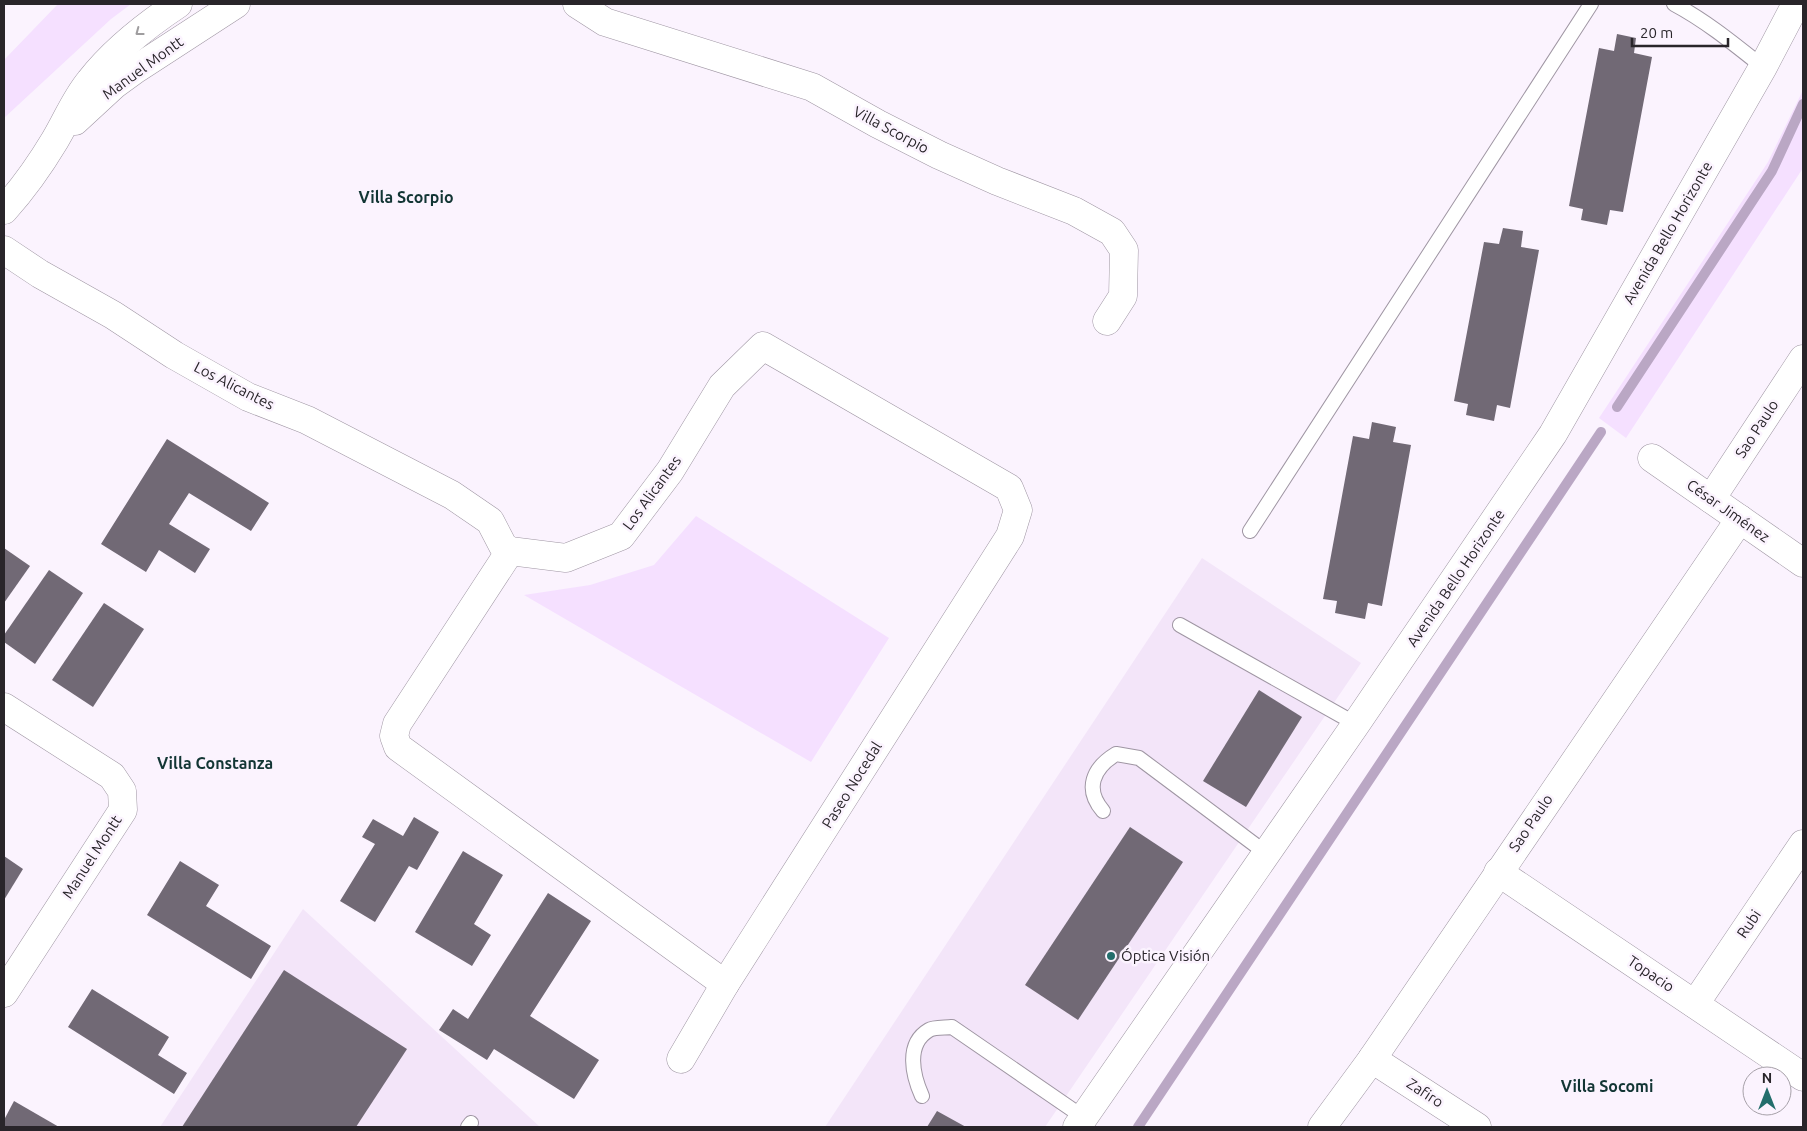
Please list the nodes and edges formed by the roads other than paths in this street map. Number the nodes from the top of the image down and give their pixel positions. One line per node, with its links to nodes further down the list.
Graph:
1 (178, 4): 8 (street, Manuel Montt, one-way to 8)
2 (236, 4): 8 (street, Manuel Montt)
3 (576, 4): 11 (street, Villa Scorpio)
4 (1592, 4): 17 (lane)
5 (1674, 4): 7 (lane)
6 (1796, 4): 7 (street, Avenida Bello Horizonte)
7 (1764, 67): 22 (street, Avenida Bello Horizonte)
8 (55, 139): 9 (street, Manuel Montt)
9 (4, 210)
10 (4, 250): 18 (street, Los Alicantes)
11 (1107, 321)
12 (1803, 359): 14 (street, Sao Paulo)
13 (1652, 458): 14 (street, César Jiménez)
14 (1712, 499): 16 (street, César Jiménez)
15 (1018, 510): 18 (street, Los Alicantes); 27 (street, Paseo Nocedal)
16 (1740, 519): 19 (street, César Jiménez); 26 (street, Sao Paulo)
17 (1250, 531)
18 (510, 551): 27 (street)
19 (1803, 564)
20 (1180, 625): 22 (lane)
21 (4, 707): 28 (street, Manuel Montt)
22 (1356, 724): 25 (street, Avenida Bello Horizonte)
23 (1102, 811): 25 (lane)
24 (1803, 844): 29 (street, Rubi)
25 (1266, 853): 34 (street, Avenida Bello Horizonte)
26 (1498, 872): 29 (street, Topacio); 31 (street, Sao Paulo)
27 (725, 984): 30 (street, Paseo Nocedal)
28 (4, 993)
29 (1695, 1004): 32 (street, Topacio)
30 (681, 1059)
31 (1372, 1059): 35 (street, Sao Paulo); 36 (street, Zafiro)
32 (1803, 1077)
33 (922, 1096): 34 (lane)
34 (1080, 1122)
35 (1322, 1127)
36 (1477, 1127)

